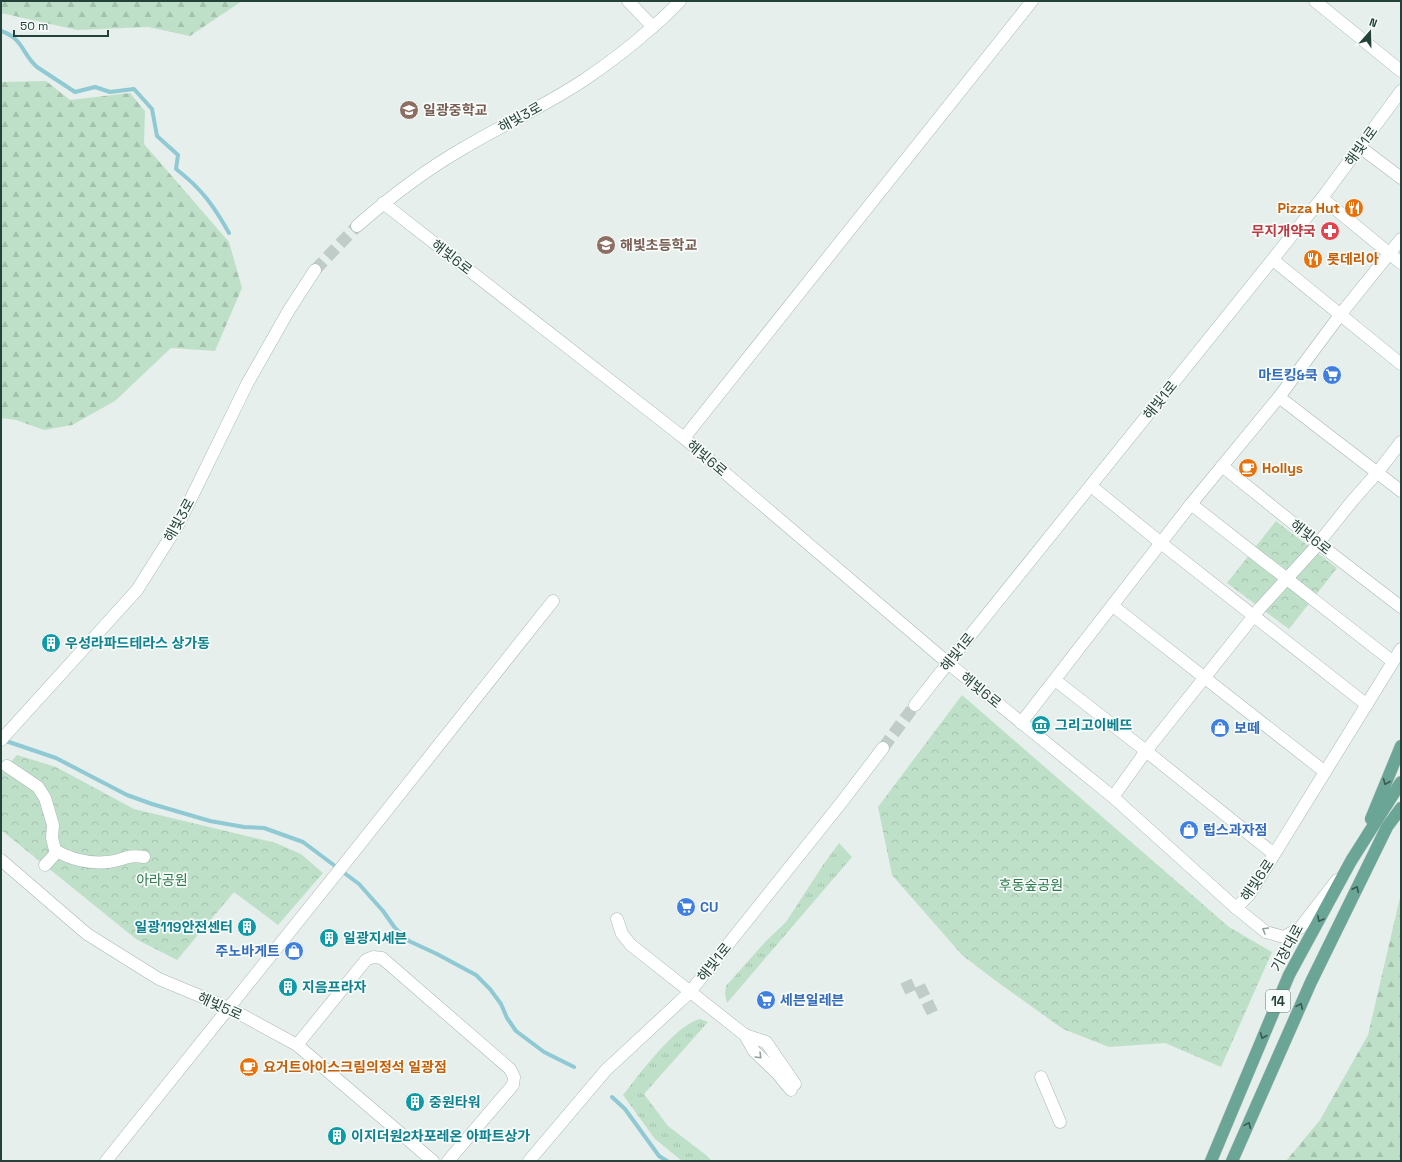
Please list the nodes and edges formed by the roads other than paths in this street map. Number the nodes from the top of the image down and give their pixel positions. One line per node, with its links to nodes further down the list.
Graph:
1 (628, 1): 5 (street)
2 (680, 1): 5 (street, 해빛3로)
3 (1032, 1): 21 (street)
4 (1315, 1): 6 (street)
5 (652, 27): 11 (street, 해빛3로)
6 (1401, 71)
7 (1401, 91): 8 (street, 해빛1로)
8 (1360, 147): 9 (street); 10 (street, 해빛1로)
9 (1401, 178)
10 (1322, 198): 14 (street); 15 (street, 해빛1로)
11 (383, 203): 12 (street, 해빛3로); 21 (street, 해빛6로)
12 (357, 226)
13 (1401, 240): 14 (street)
14 (1390, 254): 16 (street); 18 (street)
15 (1273, 260): 18 (street); 25 (street, 해빛1로)
16 (1401, 263)
17 (315, 270): 42 (street, 해빛3로)
18 (1340, 315): 19 (street); 20 (street)
19 (1401, 364)
20 (1279, 397): 23 (street); 24 (street)
21 (684, 438): 36 (street, 해빛6로)
22 (1401, 442): 24 (street)
23 (1222, 466): 27 (street); 29 (street, 해빛6로)
24 (1377, 472): 26 (street); 29 (street)
25 (1092, 486): 28 (street); 36 (street, 해빛1로)
26 (1401, 491)
27 (1191, 504): 28 (street); 35 (street)
28 (1161, 543): 31 (street); 33 (street)
29 (1319, 544): 32 (street, 해빛6로); 33 (street)
30 (553, 601): 63 (street)
31 (1113, 606): 37 (street); 38 (street)
32 (1401, 607)
33 (1254, 616): 37 (street); 39 (street)
34 (1401, 649): 35 (street, 해빛6로)
35 (1392, 661): 39 (street, 해빛6로)
36 (948, 663): 40 (street, 해빛1로); 41 (street, 해빛6로)
37 (1204, 677): 45 (street); 47 (street)
38 (1055, 680): 41 (street); 45 (street, 해빛6로)
39 (1367, 705): 47 (street, 해빛6로)
40 (915, 706)
41 (1021, 723): 49 (street, 해빛6로)
42 (1, 740)
43 (1401, 746): 52 (main road, one-way to 52)
44 (883, 748): 62 (street, 해빛1로)
45 (1146, 751): 49 (street); 54 (street, 해빛6로)
46 (7, 766): 53 (street)
47 (1325, 772): 54 (street, 해빛6로)
48 (1401, 782): 52 (main road, 기장대로 / 14)
49 (1113, 797): 60 (street, 해빛6로)
50 (1401, 808): 56 (main road, 14)
51 (1401, 820): 56 (main road)
52 (1359, 848): 58 (main road, 기장대로 / 14)
53 (57, 852): 55 (street); 59 (street)
54 (1274, 854): 60 (street, 해빛6로)
55 (144, 857)
56 (1372, 857): 73 (main road, 14, one-way to 56)
57 (1, 860): 63 (street, 해빛5로)
58 (1351, 861): 60 (street, one-way to 60); 72 (main road, 기장대로 / 14, one-way to 72)
59 (45, 865)
60 (1236, 908)
61 (617, 919): 62 (street)
62 (690, 992): 66 (street); 71 (street, 해빛1로)
63 (228, 1008): 64 (street, 해빛5로); 68 (street)
64 (297, 1045): 69 (street, 해빛5로); 70 (street)
65 (1041, 1077): 67 (street)
66 (794, 1088)
67 (1060, 1122)
68 (106, 1161)
69 (433, 1161)
70 (448, 1161)
71 (529, 1161)
72 (1211, 1161)
73 (1232, 1161)

